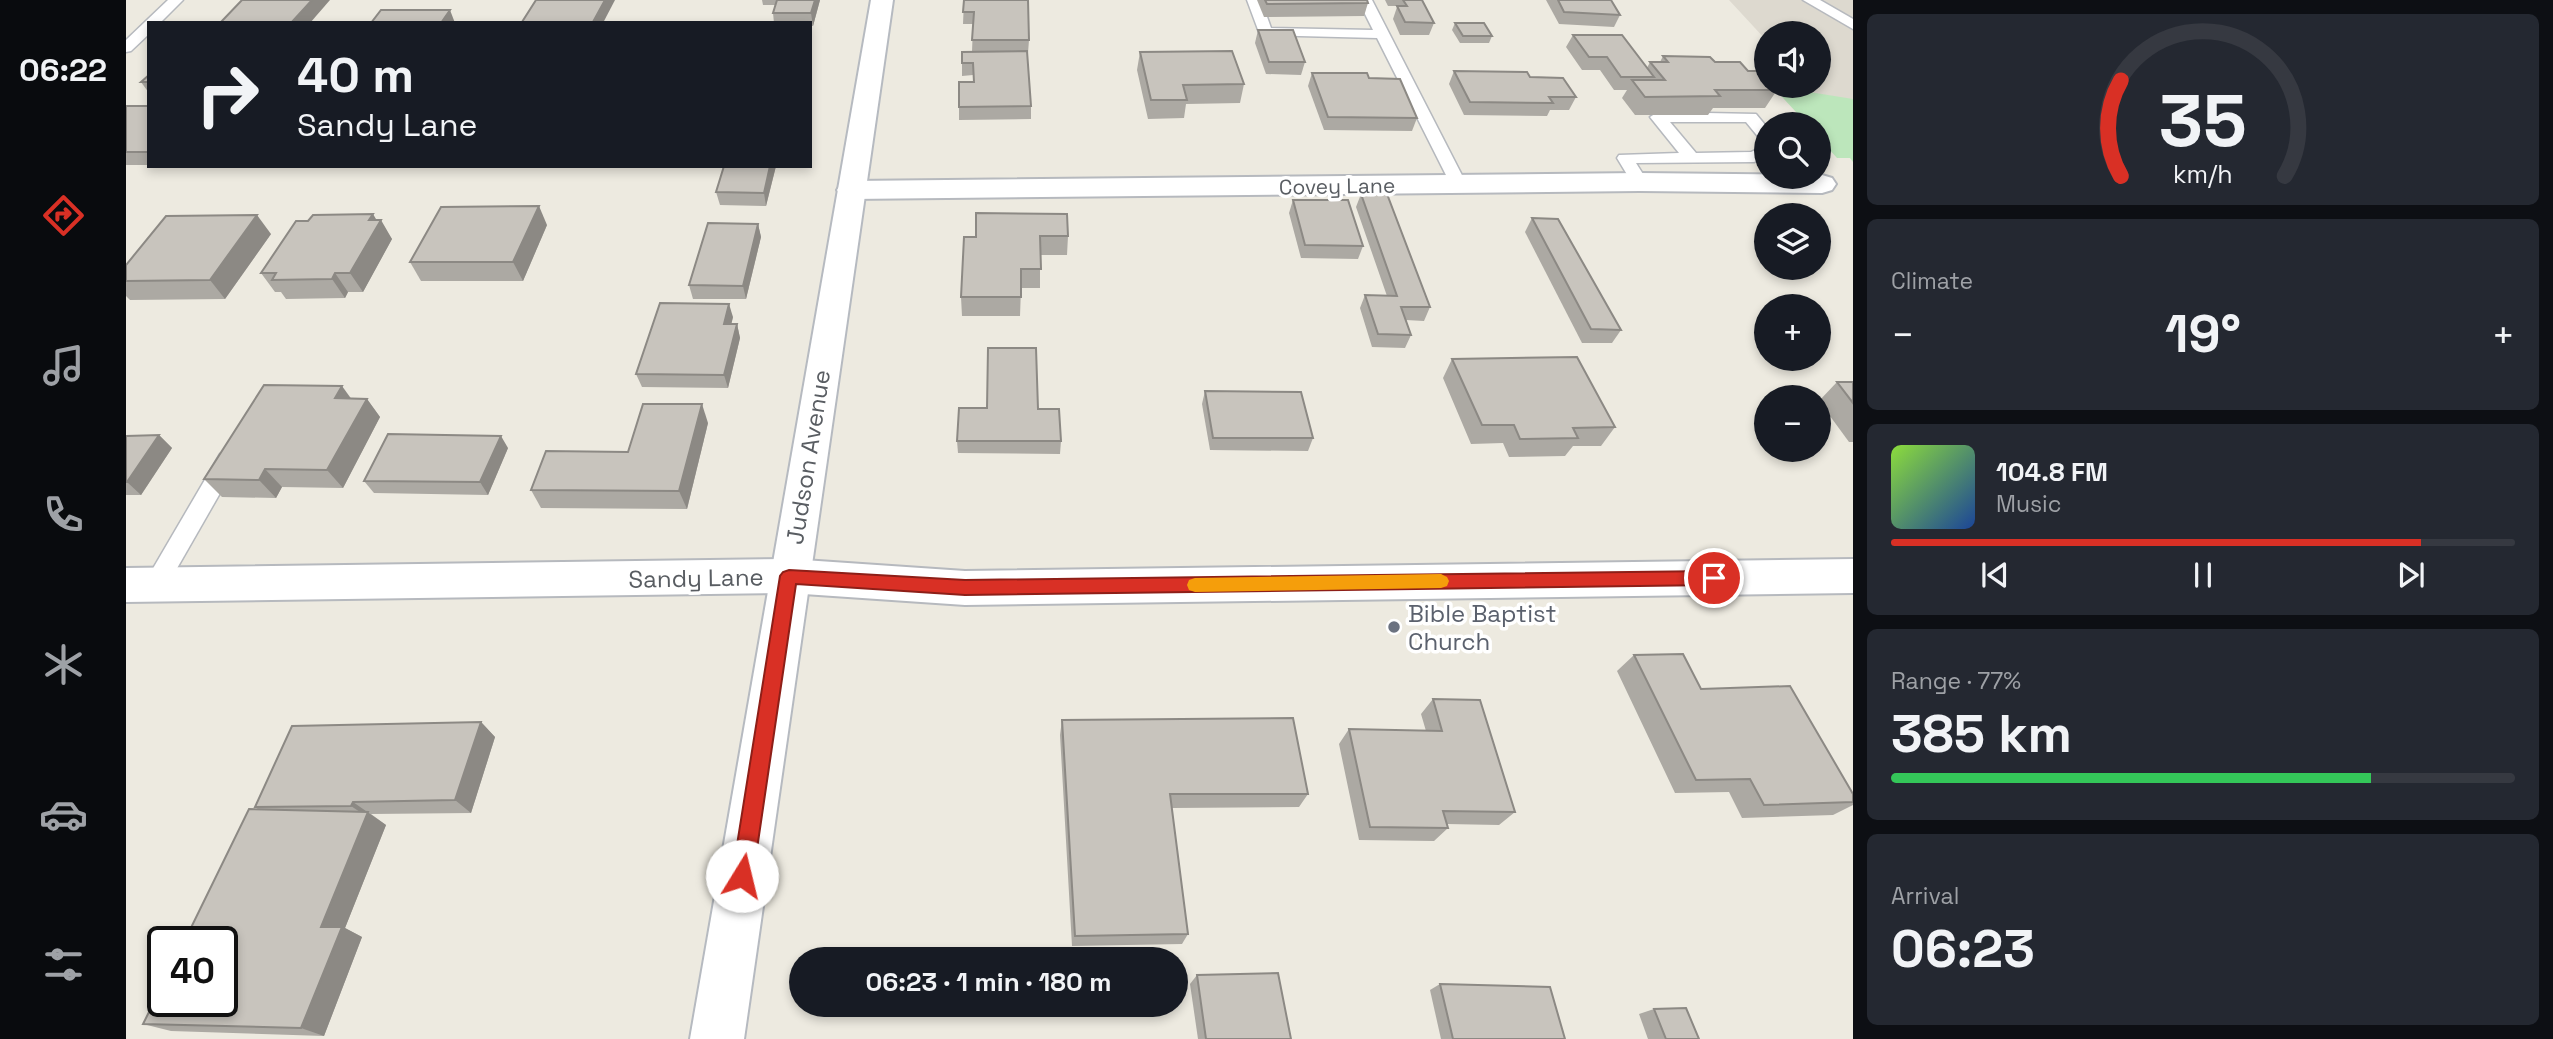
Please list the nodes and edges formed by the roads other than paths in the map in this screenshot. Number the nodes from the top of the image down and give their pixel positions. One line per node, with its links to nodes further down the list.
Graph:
1 (176, 0): 6 (lane)
2 (882, 0): 17 (street, Judson Avenue)
3 (1254, 0): 9 (lane)
4 (1365, 0): 9 (lane)
5 (1810, 0): 7 (lane)
6 (154, 21)
7 (1853, 25)
8 (147, 28): 10 (lane)
9 (1381, 34): 16 (lane)
10 (126, 48)
11 (1754, 122): 12 (lane)
12 (1691, 157): 13 (lane); 14 (lane)
13 (1754, 157)
14 (1640, 182): 15 (street, Covey Lane); 16 (street, Covey Lane)
15 (1754, 183)
16 (1459, 185): 17 (street, Covey Lane)
17 (851, 190): 19 (street, Judson Avenue)
18 (228, 459): 21 (lane)
19 (789, 576): 20 (street, Sandy Lane); 21 (street, Sandy Lane); 22 (street, Judson Avenue)
20 (1853, 576)
21 (141, 585)
22 (717, 1039)

